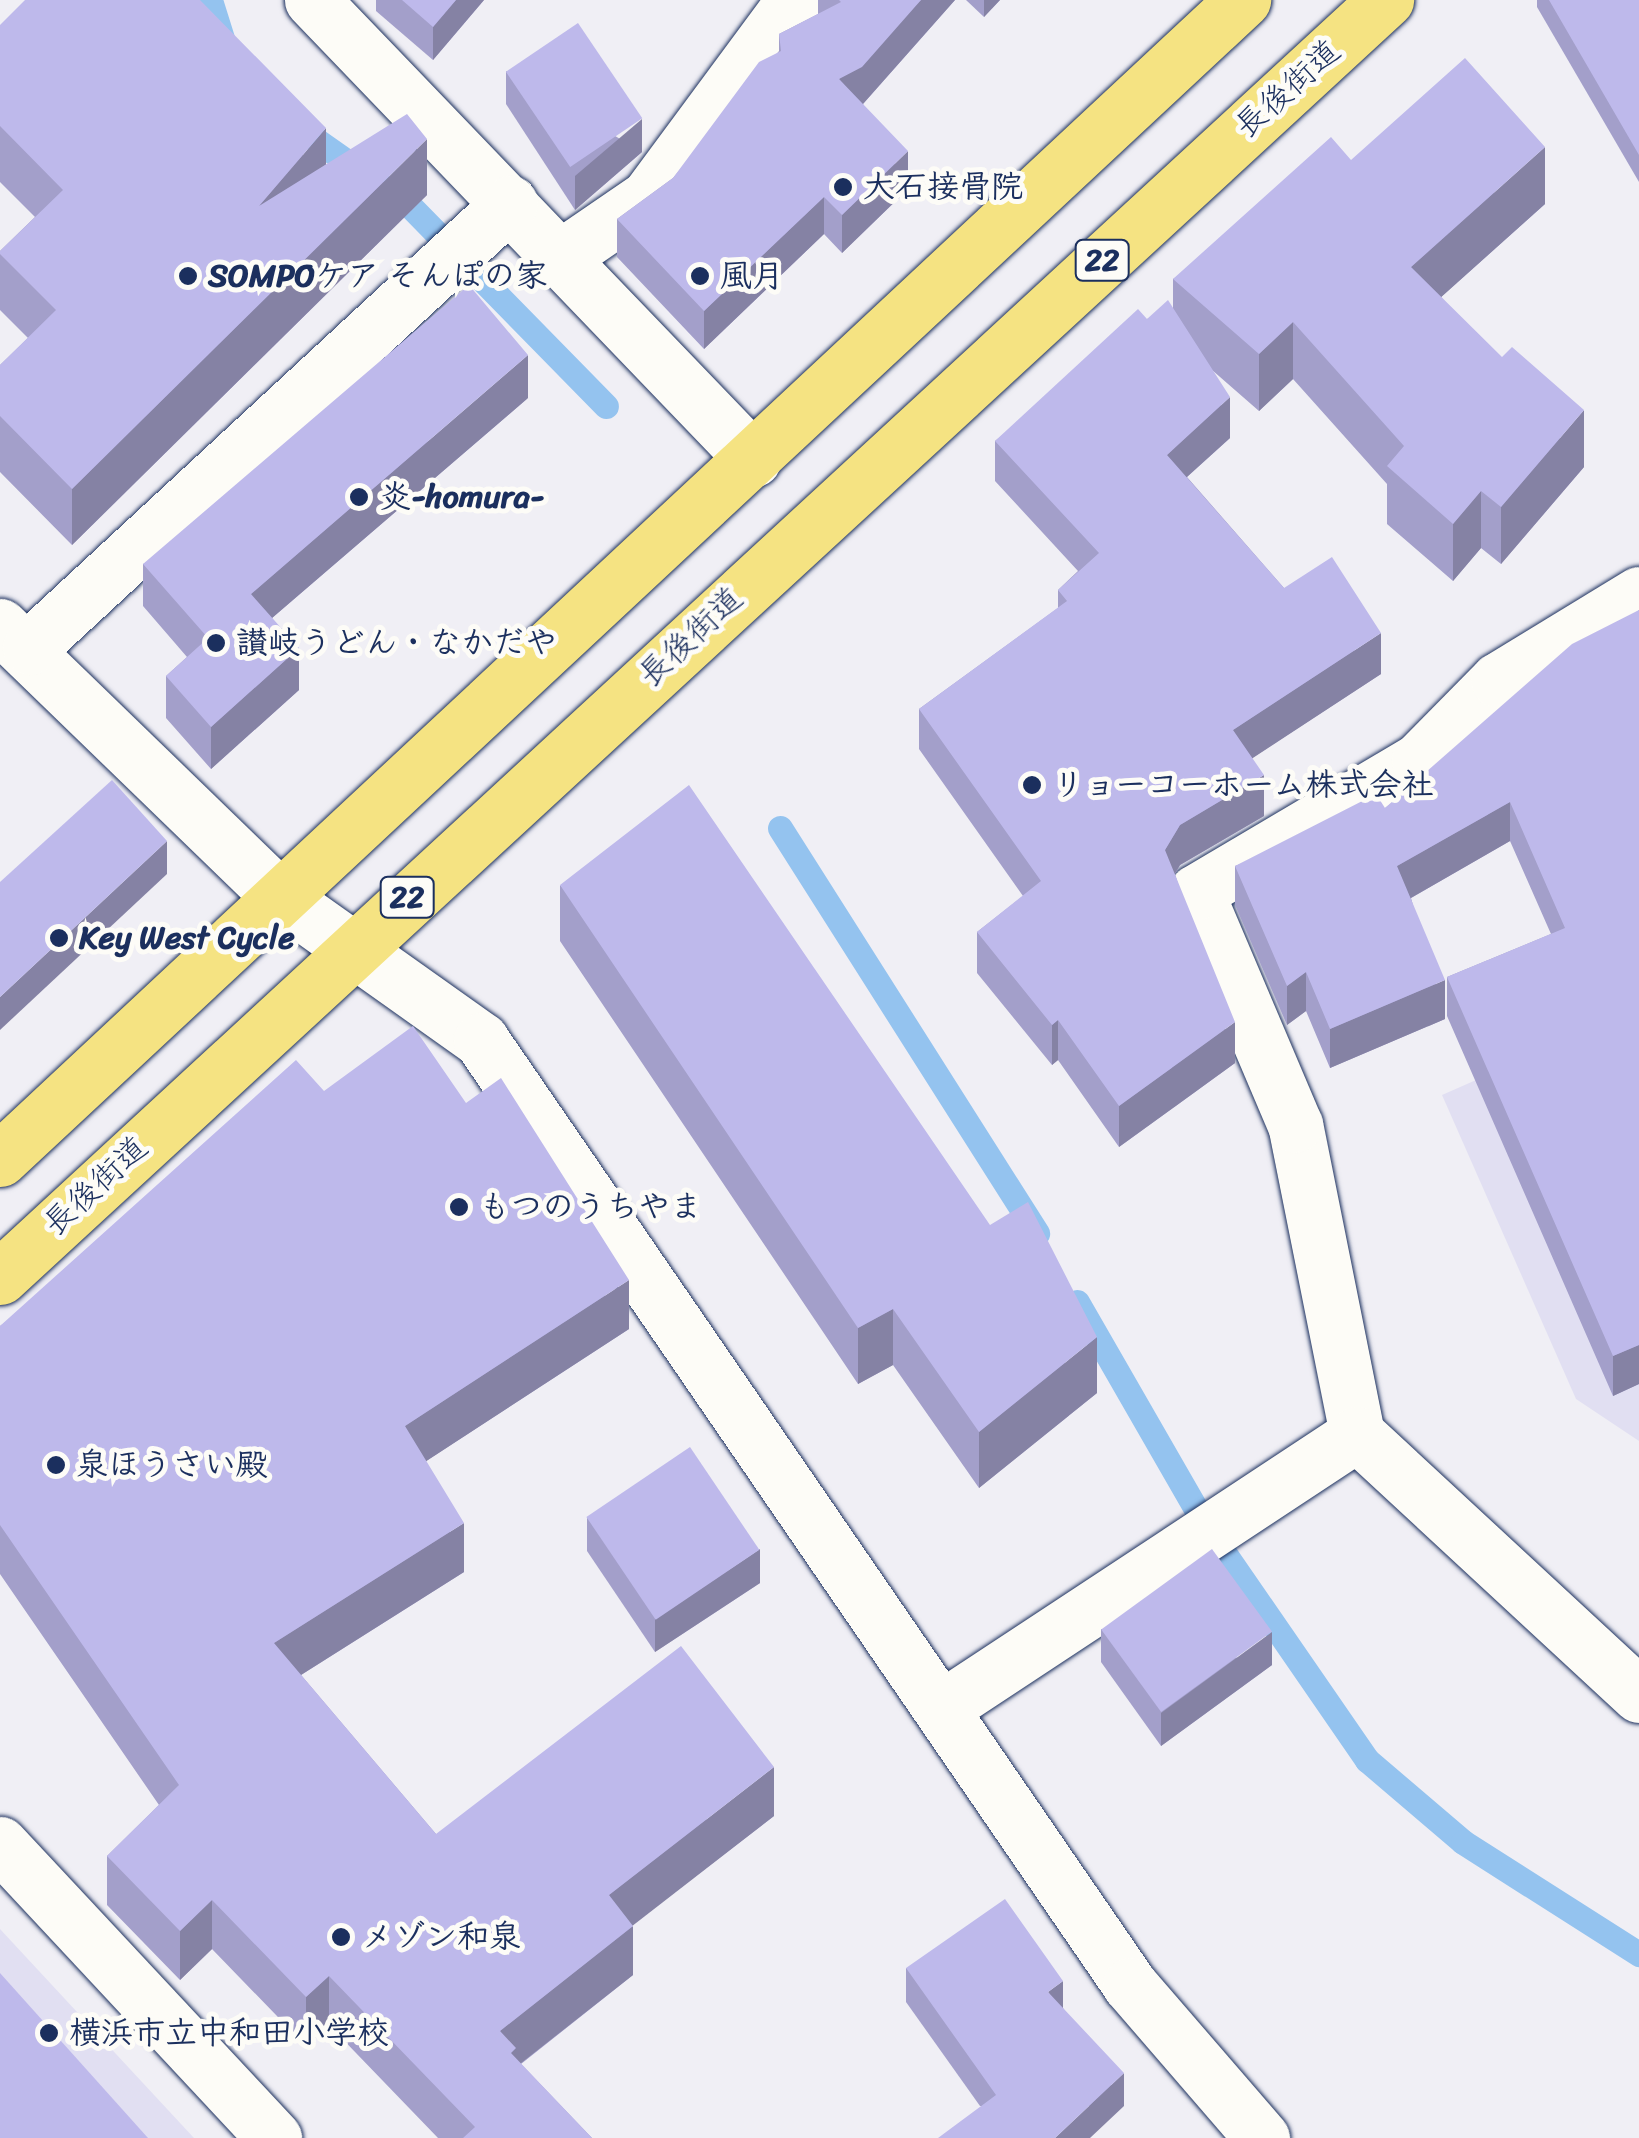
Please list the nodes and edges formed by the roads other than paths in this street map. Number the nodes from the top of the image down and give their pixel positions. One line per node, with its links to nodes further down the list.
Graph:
1 (312, 0): 5 (street)
2 (794, 0): 6 (street)
3 (1242, 0): 7 (main road)
4 (1386, 0): 11 (main road, 長後街道 / 22)
5 (501, 212): 6 (street); 9 (street)
6 (566, 254): 7 (street)
7 (753, 459): 10 (main road)
8 (1639, 594): 14 (street)
9 (15, 636): 10 (street)
10 (280, 897): 11 (street); 12 (main road)
11 (350, 948): 13 (main road, 長後街道 / 22); 16 (street)
12 (0, 1159)
13 (0, 1277)
14 (1357, 1434): 15 (street); 16 (street)
15 (1639, 1695)
16 (946, 1706): 19 (street)
17 (0, 1844): 18 (street)
18 (274, 2138)
19 (1262, 2138)

